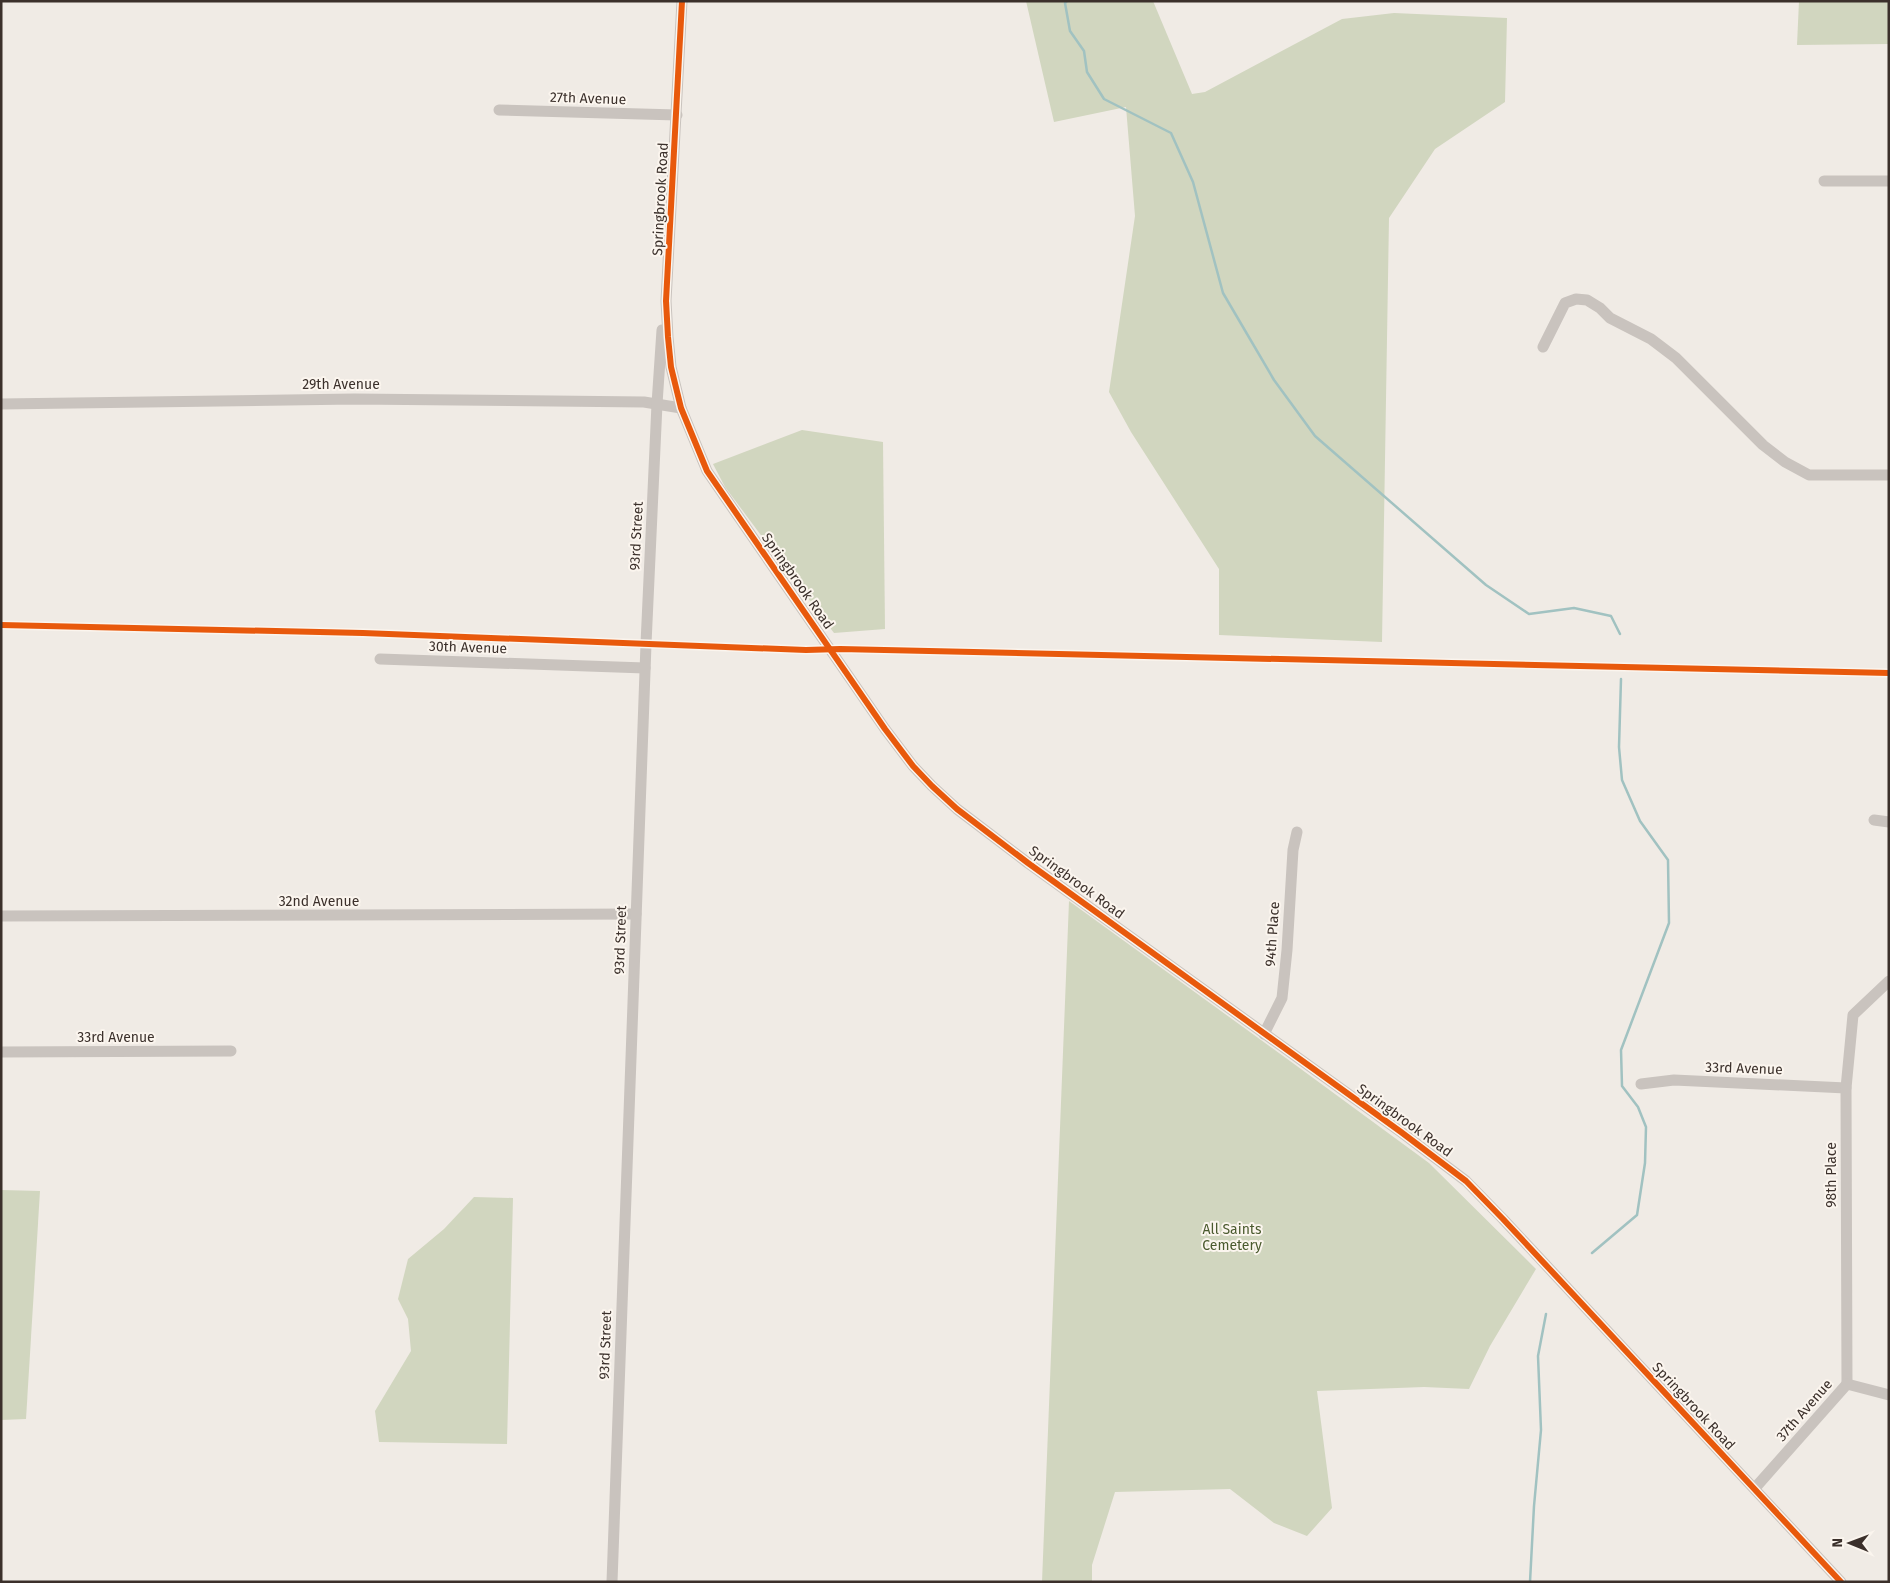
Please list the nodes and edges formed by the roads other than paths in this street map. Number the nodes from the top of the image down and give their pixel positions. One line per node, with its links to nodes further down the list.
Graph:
1 (682, 1): 3 (street, Springbrook Road)
2 (499, 110): 3 (street, 27th Avenue)
3 (677, 115): 6 (street, Springbrook Road)
4 (1824, 181): 5 (street)
5 (1889, 182)
6 (666, 301): 9 (street, 93rd Street); 10 (street, Springbrook Road)
7 (1543, 347): 11 (street)
8 (1, 404): 9 (street, 29th Avenue)
9 (657, 404): 10 (street, 29th Avenue); 13 (street, 93rd Street)
10 (681, 408): 20 (street, Springbrook Road)
11 (1889, 474)
12 (380, 659): 13 (street, 30th Avenue)
13 (646, 668): 17 (street, 93rd Street)
14 (1874, 820): 15 (street)
15 (1889, 822)
16 (1297, 832): 20 (street, 94th Place)
17 (636, 914): 18 (street, 32nd Avenue); 28 (street, 93rd Street)
18 (1, 916)
19 (1889, 981): 24 (street, 98th Place)
20 (1264, 1034): 27 (street, Springbrook Road)
21 (231, 1051): 22 (street, 33rd Avenue)
22 (1, 1052)
23 (1641, 1084): 24 (street, 33rd Avenue)
24 (1846, 1088): 25 (street, 98th Place)
25 (1847, 1384): 26 (street, 37th Avenue); 27 (street, 37th Avenue)
26 (1889, 1395)
27 (1755, 1488): 29 (street, Springbrook Road)
28 (612, 1582)
29 (1841, 1582)

